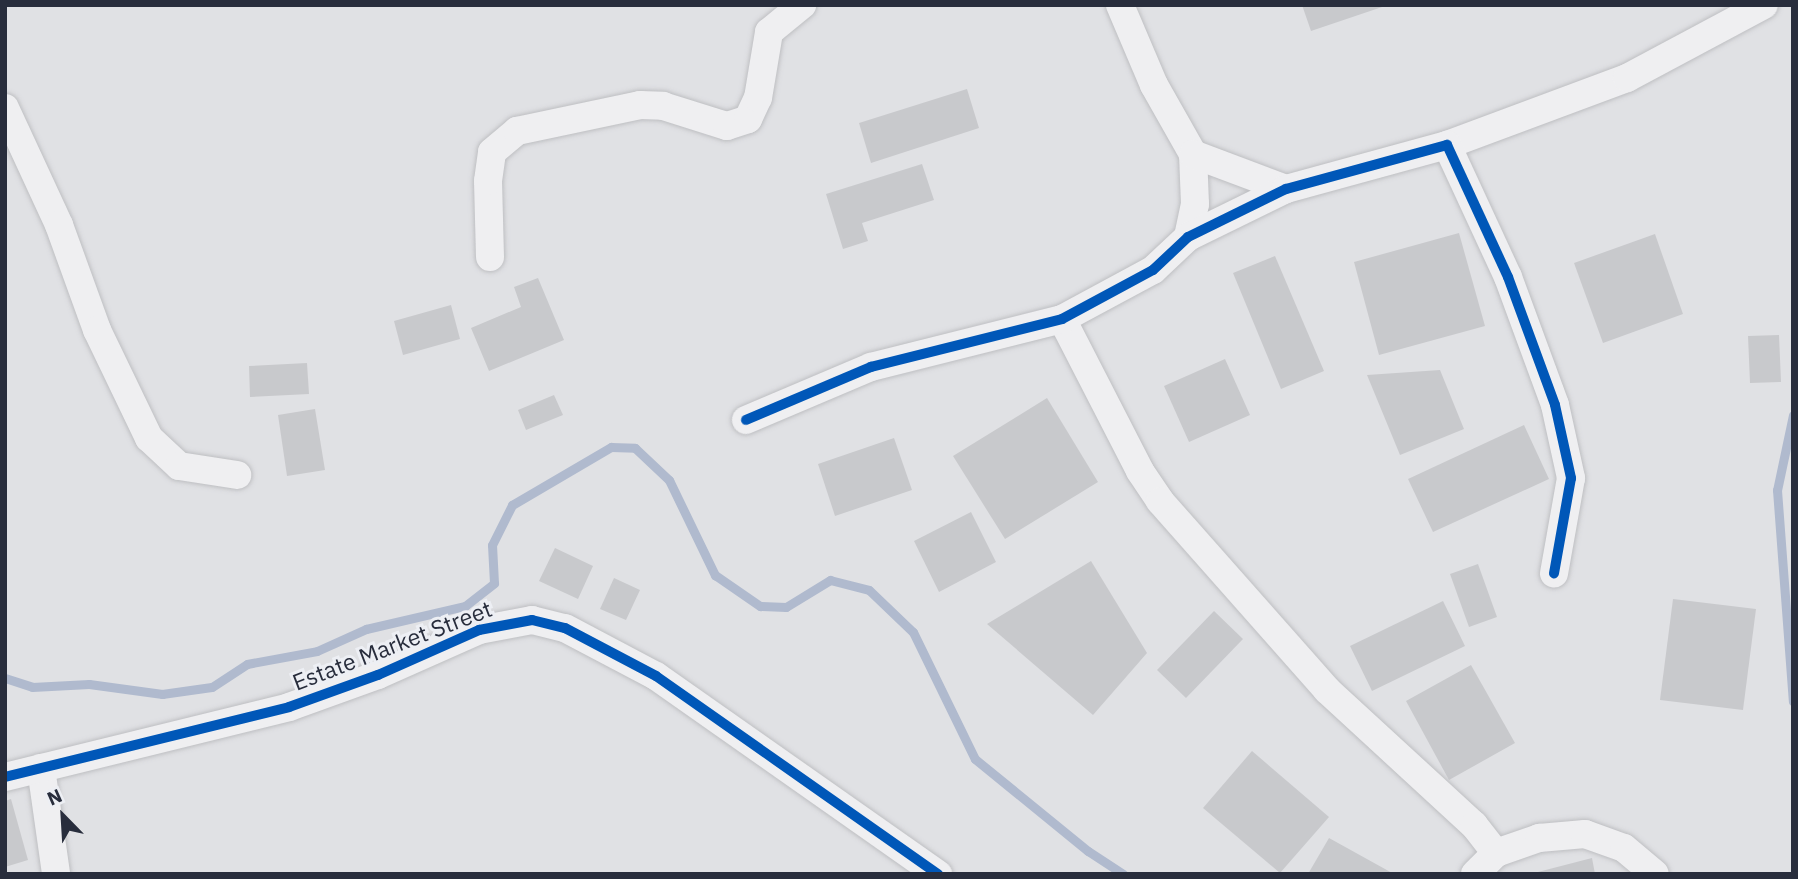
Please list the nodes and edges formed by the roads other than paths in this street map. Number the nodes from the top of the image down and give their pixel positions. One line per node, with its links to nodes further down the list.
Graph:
1 (802, 5): 9 (street)
2 (1120, 5): 6 (street)
3 (1765, 5): 5 (street)
4 (5, 108): 12 (street)
5 (1447, 145): 7 (street); 13 (street)
6 (1193, 154): 7 (street); 8 (street)
7 (1286, 189): 8 (street)
8 (1188, 237): 10 (street)
9 (490, 257)
10 (1062, 319): 11 (street); 16 (street)
11 (746, 420)
12 (237, 475)
13 (1554, 573)
14 (41, 768): 15 (street, Estate Market Street); 17 (street); 18 (street, Estate Market Street)
15 (5, 777)
16 (1496, 853): 19 (street); 20 (street)
17 (56, 874)
18 (938, 874)
19 (1475, 874)
20 (1655, 874)

